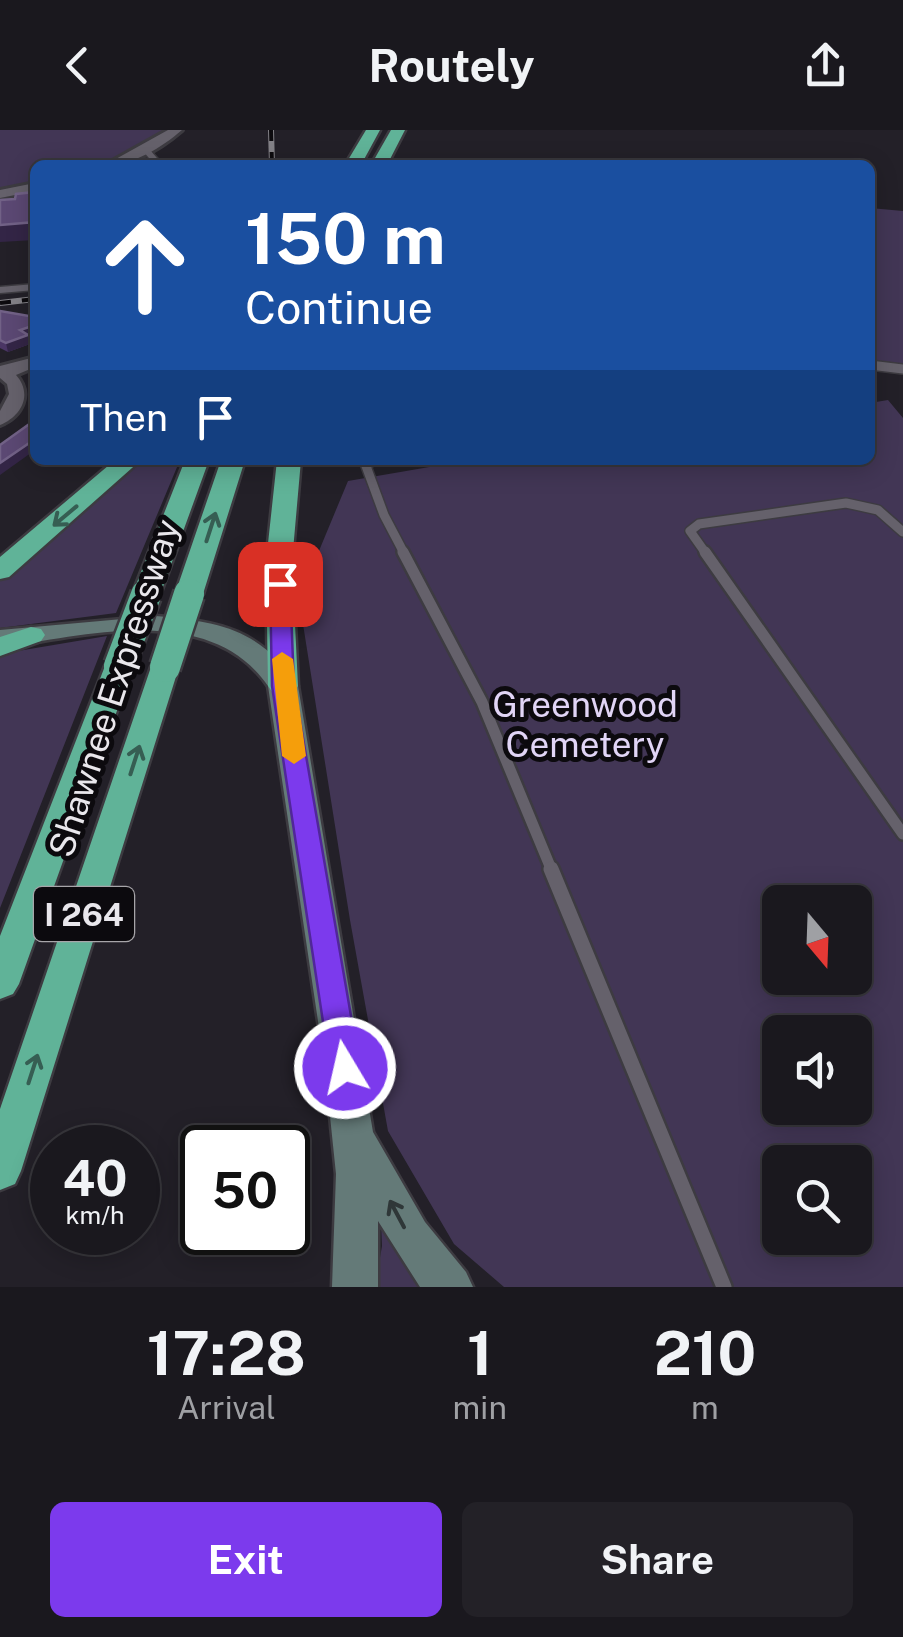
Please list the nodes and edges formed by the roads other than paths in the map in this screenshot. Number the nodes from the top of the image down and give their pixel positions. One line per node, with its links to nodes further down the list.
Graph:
1 (176, 130): 4 (street)
2 (374, 130): 7 (highway)
3 (398, 130): 8 (highway)
4 (146, 150): 5 (street); 6 (lane)
5 (123, 160)
6 (155, 160)
7 (355, 160)
8 (382, 160)
9 (30, 188): 10 (street)
10 (0, 194)
11 (30, 287): 12 (lane)
12 (0, 290)
13 (30, 364): 16 (street)
14 (875, 366): 15 (lane)
15 (903, 369)
16 (3, 372): 17 (street)
17 (0, 420)
18 (123, 465): 24 (highway, one-way to 24)
19 (194, 465): 30 (highway, Shawnee Expressway / I 264, bridge)
20 (232, 465): 32 (highway, Shawnee Expressway / I 264, one-way to 20, bridge)
21 (289, 465): 28 (highway)
22 (367, 465): 35 (lane)
23 (903, 532): 29 (lane)
24 (0, 571)
25 (31, 635): 26 (main road); 27 (highway); 28 (main road)
26 (0, 639)
27 (0, 647)
28 (283, 686): 31 (main road)
29 (903, 834)
30 (0, 984)
31 (353, 1136): 33 (main road); 34 (main road, one-way to 31)
32 (2, 1166)
33 (353, 1282)
34 (450, 1287)
35 (724, 1287)

